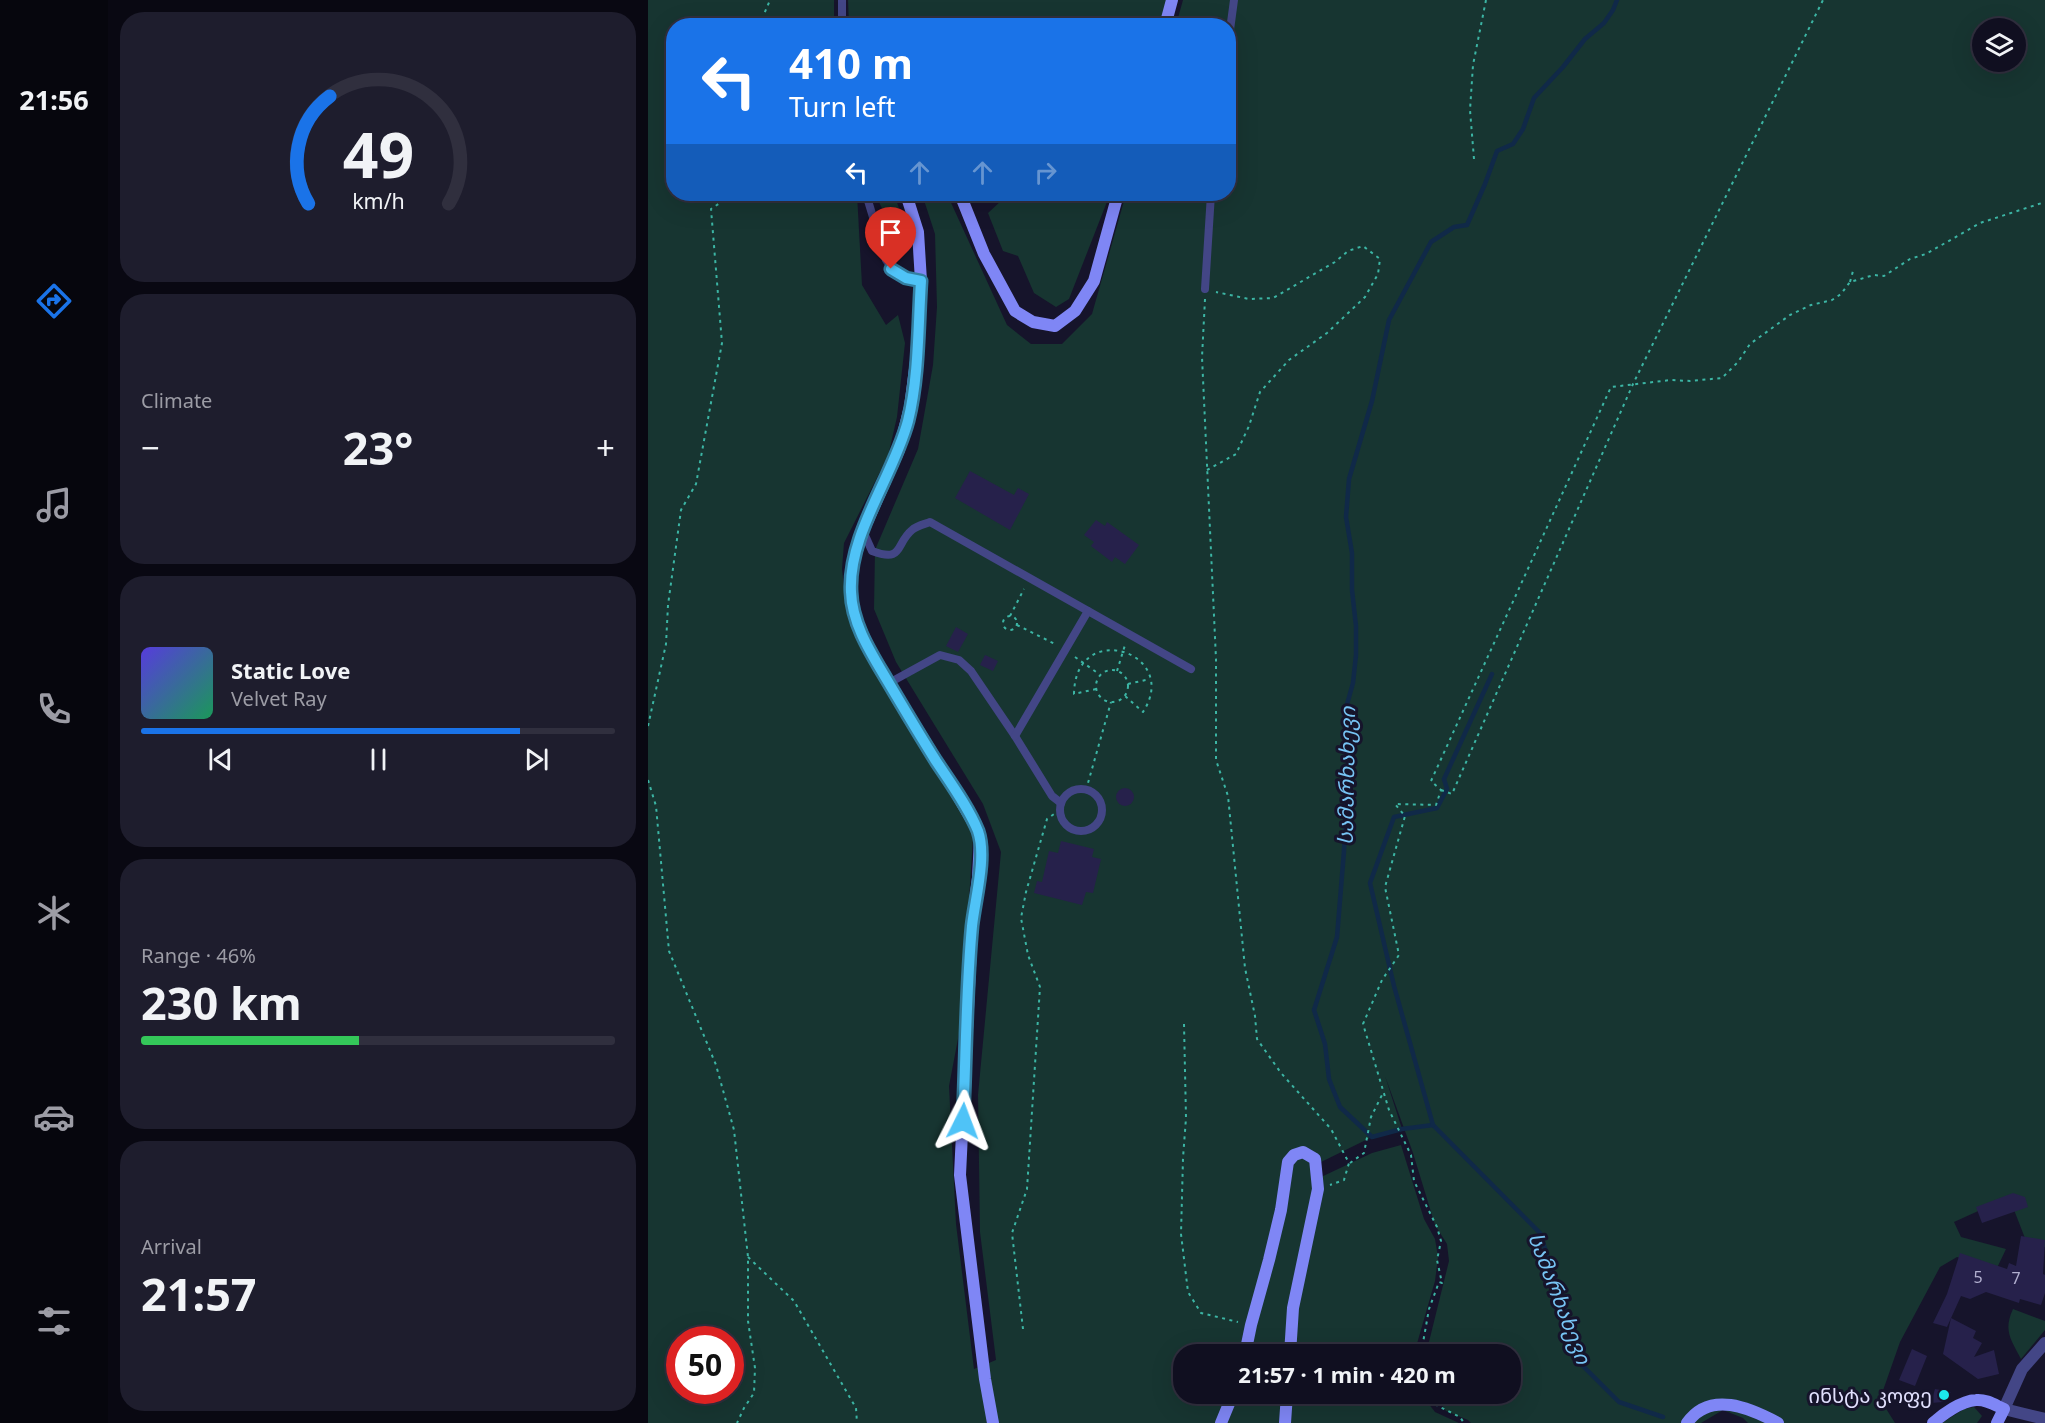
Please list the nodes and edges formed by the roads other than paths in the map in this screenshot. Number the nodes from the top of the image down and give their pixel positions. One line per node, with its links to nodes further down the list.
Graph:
1 (842, 0): 4 (lane)
2 (1172, 0): 5 (main road)
3 (1234, 0): 6 (lane)
4 (842, 18)
5 (1167, 18)
6 (1232, 18)
7 (868, 201): 12 (lane)
8 (908, 201): 12 (main road)
9 (963, 201): 10 (main road)
10 (1117, 201)
11 (1211, 201): 13 (lane)
12 (921, 281): 14 (main road)
13 (1205, 289)
14 (863, 531): 15 (lane); 17 (main road)
15 (1088, 610): 16 (lane); 18 (lane)
16 (1191, 669)
17 (889, 683): 18 (lane); 27 (main road)
18 (1015, 736): 19 (lane)
19 (1061, 806): 19 (lane)
20 (2045, 1342): 25 (street)
21 (1247, 1344): 22 (main road)
22 (1291, 1344)
23 (1229, 1404): 28 (main road)
24 (1286, 1404): 29 (main road)
25 (2004, 1409): 26 (street); 32 (main road); 33 (main road)
26 (2045, 1419)
27 (993, 1423)
28 (1221, 1423)
29 (1284, 1423)
30 (1687, 1423): 31 (main road)
31 (1778, 1423)
32 (1933, 1423)
33 (1997, 1423)

